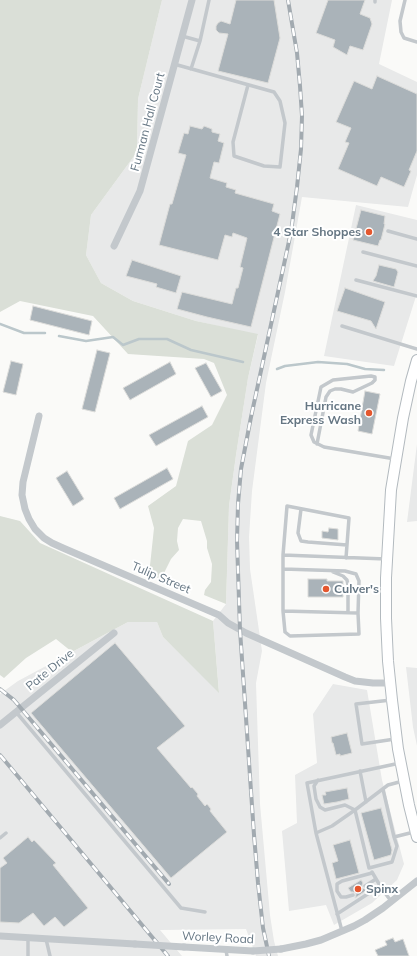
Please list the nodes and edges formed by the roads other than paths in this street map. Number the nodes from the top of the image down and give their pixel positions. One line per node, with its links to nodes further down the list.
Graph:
1 (192, 0): 4 (street, Furman Hall Court)
2 (209, 0): 5 (lane)
3 (405, 0): 6 (lane)
4 (182, 36): 5 (lane); 7 (street, Furman Hall Court)
5 (200, 41): 8 (lane)
6 (417, 42)
7 (174, 64): 8 (lane); 12 (street, Furman Hall Court)
8 (191, 69): 9 (lane)
9 (248, 85): 9 (lane)
10 (388, 231): 11 (lane)
11 (417, 239)
12 (114, 246)
13 (362, 252): 14 (lane)
14 (417, 266)
15 (356, 280): 16 (lane)
16 (417, 296)
17 (342, 326): 18 (lane)
18 (417, 349)
19 (417, 360): 22 (main road)
20 (39, 416): 34 (street, Tulip Street)
21 (317, 444): 21 (lane); 22 (lane)
22 (396, 459): 27 (main road)
23 (301, 509): 24 (lane); 24 (lane); 25 (lane)
24 (347, 545): 26 (lane)
25 (283, 555): 26 (lane); 28 (lane)
26 (346, 558): 27 (lane)
27 (387, 559): 34 (main road)
28 (283, 570): 29 (lane); 30 (lane)
29 (330, 571): 31 (lane); 32 (lane)
30 (283, 611): 31 (lane); 32 (lane)
31 (348, 612): 32 (lane)
32 (358, 613)
33 (114, 633): 36 (street, Pate Drive)
34 (390, 683): 35 (main road)
35 (392, 700): 38 (main road); 38 (lane)
36 (16, 712): 37 (street, Pate Drive); 73 (lane)
37 (0, 725)
38 (397, 739): 39 (main road)
39 (401, 762): 40 (lane); 42 (main road)
40 (360, 771): 41 (lane); 44 (lane)
41 (318, 780): 45 (lane); 53 (lane)
42 (404, 781): 43 (lane); 54 (main road)
43 (383, 789): 44 (lane); 46 (lane)
44 (366, 802): 45 (lane)
45 (355, 810): 49 (lane); 53 (lane)
46 (389, 817): 47 (lane); 50 (lane)
47 (384, 819)
48 (364, 824): 49 (lane)
49 (359, 826): 58 (lane)
50 (393, 830): 51 (lane); 56 (lane)
51 (388, 831)
52 (6, 833): 57 (lane)
53 (316, 833): 70 (lane)
54 (416, 834): 56 (lane)
55 (368, 837): 58 (lane)
56 (394, 837): 59 (lane)
57 (0, 838)
58 (362, 838): 62 (lane)
59 (396, 843): 60 (lane); 63 (lane)
60 (391, 844)
61 (371, 850): 62 (lane)
62 (366, 851): 63 (lane)
63 (370, 868): 64 (lane)
64 (372, 873): 65 (lane); 67 (lane)
65 (376, 879): 68 (lane); 69 (lane)
66 (417, 880): 72 (street, Worley Road)
67 (337, 884): 70 (lane); 71 (lane)
68 (365, 886)
69 (380, 886): 72 (lane); 74 (lane)
70 (329, 887): 74 (lane)
71 (353, 894)
72 (391, 901): 75 (street, Worley Road)
73 (205, 912)
74 (337, 914): 75 (lane)
75 (342, 932): 79 (street, Worley Road, bridge)
76 (0, 936): 77 (street, Worley Road)
77 (28, 938): 78 (street, Worley Road); 80 (lane)
78 (46, 939): 79 (street, Worley Road, bridge); 81 (lane)
79 (226, 953)
80 (28, 956)
81 (50, 956)

